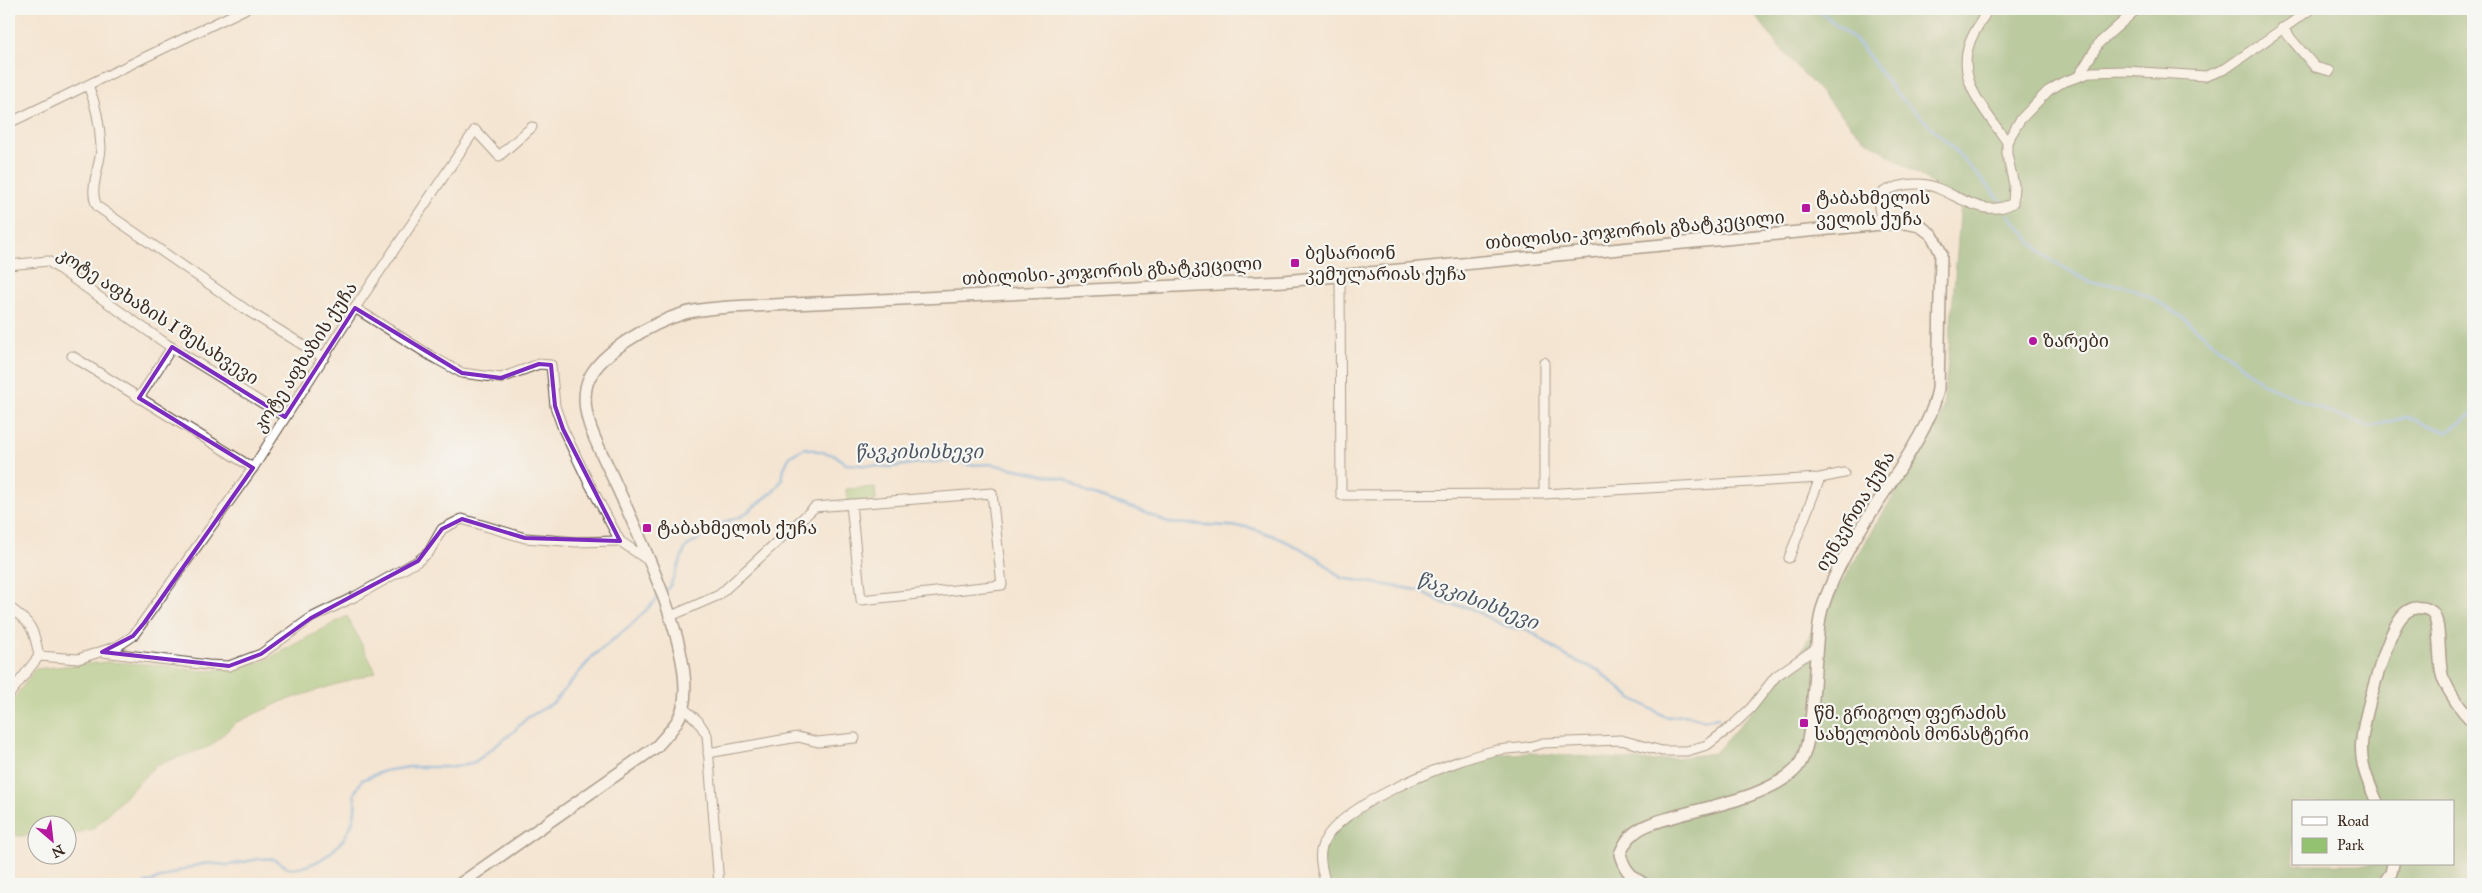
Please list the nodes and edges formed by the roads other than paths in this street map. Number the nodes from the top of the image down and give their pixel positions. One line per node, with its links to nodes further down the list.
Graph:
1 (245, 9): 8 (street)
2 (1988, 9): 11 (street)
3 (2136, 9): 7 (street)
4 (2311, 9): 5 (street)
5 (2282, 28): 6 (street); 7 (street)
6 (2330, 71)
7 (2078, 77): 11 (street)
8 (88, 85): 9 (street); 18 (street)
9 (9, 123)
10 (532, 127): 15 (street, კოტე აფხაზის ქუჩა)
11 (2007, 142): 12 (street)
12 (1882, 224): 14 (main road, თბილისი-კოჯორის გზატკეცილი); 32 (main road, იუნკერთა ქუჩა)
13 (9, 265): 16 (street, კოტე აფხაზის I შესახვევი)
14 (1340, 275): 25 (street); 29 (main road, თბილისი-კოჯორის გზატკეცილი)
15 (355, 308): 18 (street, კოტე აფხაზის ქუჩა); 27 (street)
16 (172, 347): 20 (street); 21 (street, კოტე აფხაზის I შესახვევი)
17 (72, 356): 20 (street)
18 (324, 358): 21 (street, კოტე აფხაზის ქუჩა)
19 (1544, 362): 25 (street)
20 (139, 398): 22 (street)
21 (285, 417): 22 (street, კოტე აფხაზის ქუჩა)
22 (252, 468): 33 (street, კოტე აფხაზის ქუჩა)
23 (1844, 473): 24 (street)
24 (1820, 478): 25 (street); 28 (street)
25 (1544, 494)
26 (851, 504): 26 (street); 31 (street)
27 (620, 541): 29 (street); 33 (street)
28 (1789, 558)
29 (649, 561): 31 (main road, თბილისი-კოჯორის გზატკეცილი)
30 (9, 607): 34 (street)
31 (671, 616): 36 (main road)
32 (1815, 649): 44 (street); 45 (main road, იუნკერთა ქუჩა)
33 (102, 652): 34 (street, კოტე აფხაზის ქუჩა)
34 (39, 656): 35 (street)
35 (9, 695)
36 (683, 708): 39 (street); 42 (main road)
37 (2473, 722): 40 (main road)
38 (855, 738): 39 (street)
39 (708, 753): 43 (street)
40 (2376, 800)
41 (2393, 866): 46 (main road)
42 (460, 884)
43 (721, 884)
44 (1326, 884)
45 (1644, 884)
46 (2383, 884)

